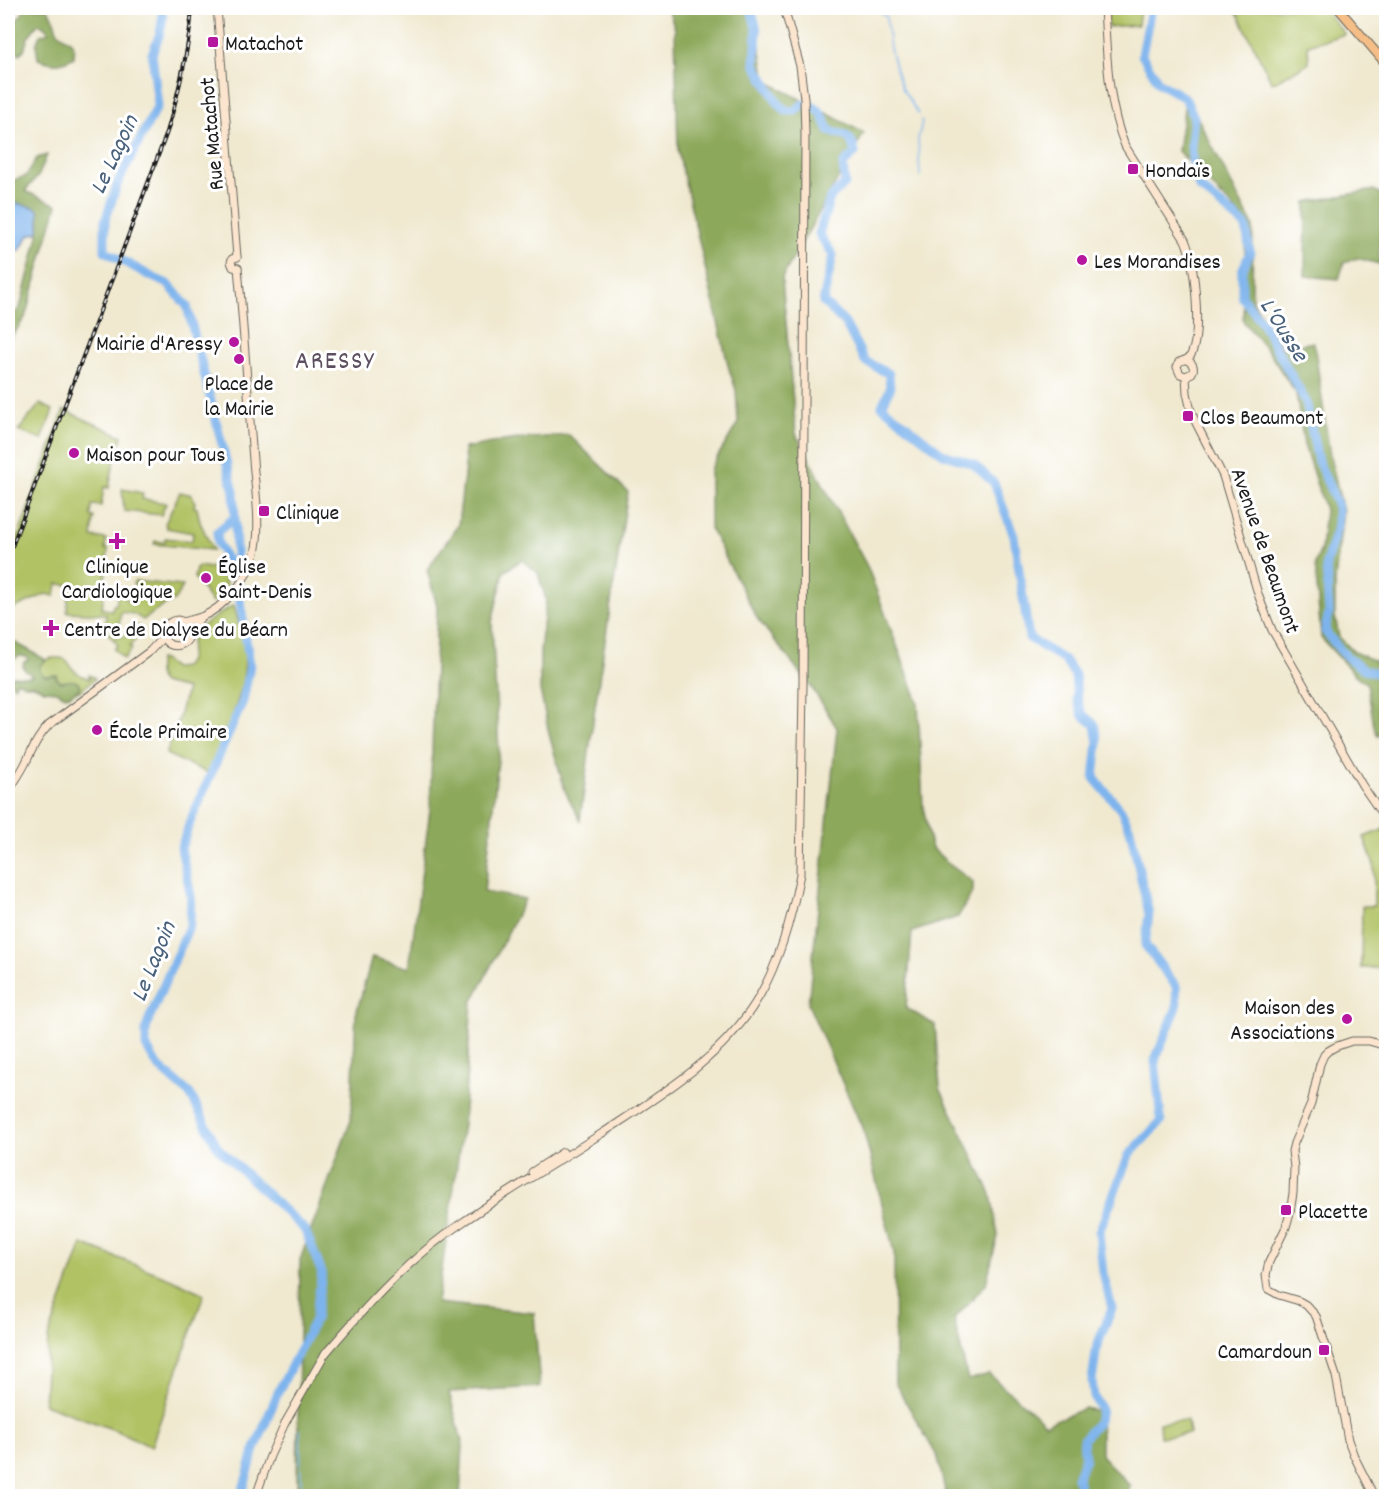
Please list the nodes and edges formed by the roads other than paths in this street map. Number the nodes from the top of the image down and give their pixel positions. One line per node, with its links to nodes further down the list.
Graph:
1 (217, 8): 8 (main road, Rue Matachot)
2 (784, 8): 17 (main road)
3 (1104, 8): 6 (main road)
4 (1338, 8): 5 (main road)
5 (1386, 64)
6 (1187, 360): 7 (main road); 7 (main road)
7 (1186, 376): 15 (main road, Avenue de Beaumont)
8 (201, 617): 9 (main road); 10 (main road)
9 (183, 622): 10 (main road); 11 (main road)
10 (190, 633): 12 (main road)
11 (164, 636): 12 (main road); 13 (main road)
12 (170, 644): 13 (main road)
13 (150, 651): 14 (main road)
14 (8, 792)
15 (1386, 820)
16 (1386, 1046): 18 (main road)
17 (256, 1497)
18 (1374, 1497)

